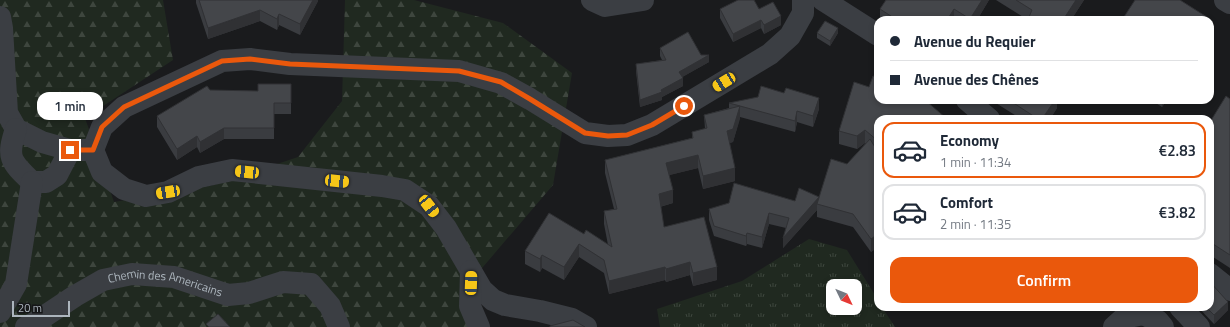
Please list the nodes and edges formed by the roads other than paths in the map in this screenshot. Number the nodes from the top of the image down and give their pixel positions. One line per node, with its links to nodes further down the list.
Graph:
1 (592, 0): 2 (street)
2 (643, 0)
3 (803, 0): 13 (street)
4 (823, 0): 8 (street)
5 (1225, 0): 6 (street)
6 (1230, 3)
7 (0, 17): 11 (street)
8 (874, 32)
9 (972, 104): 10 (street)
10 (984, 115)
11 (16, 129): 12 (street); 14 (street)
12 (70, 150): 13 (street); 14 (street)
13 (93, 150): 15 (street)
14 (32, 182): 19 (street)
15 (471, 271): 22 (street); 23 (street)
16 (1214, 277): 17 (street)
17 (1230, 290)
18 (1184, 311): 26 (street)
19 (0, 312)
20 (26, 327): 21 (street, Chemin des Americains)
21 (339, 327)
22 (479, 327)
23 (586, 327)
24 (1114, 327): 25 (street)
25 (1163, 327)
26 (1198, 327)

